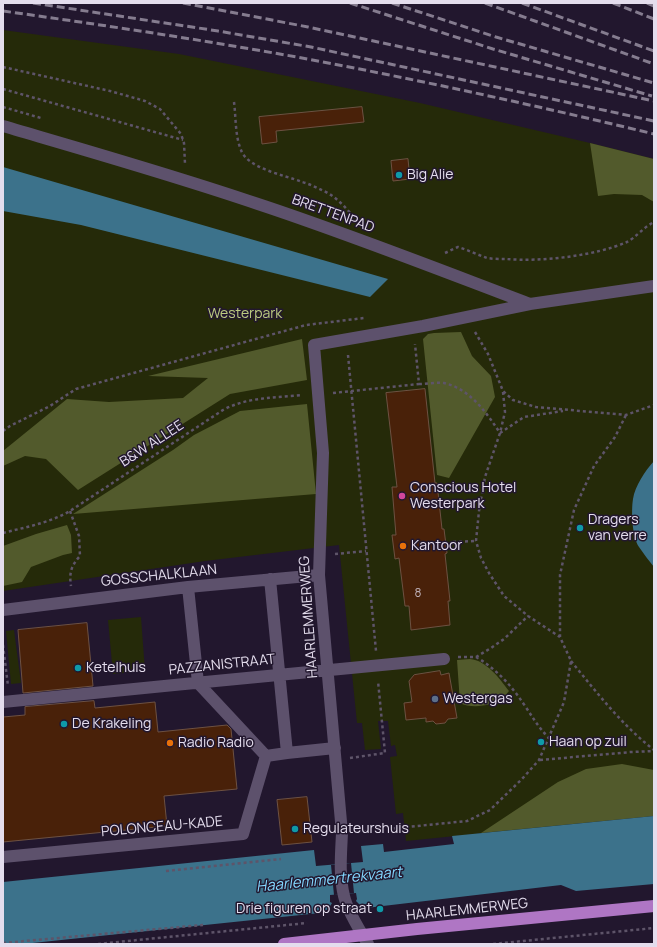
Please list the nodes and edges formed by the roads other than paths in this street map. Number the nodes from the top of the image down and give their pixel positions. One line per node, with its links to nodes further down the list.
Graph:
1 (3, 126): 3 (street, BRETTENPAD)
2 (654, 286): 3 (street, BRETTENPAD)
3 (530, 304): 4 (street, HAARLEMMERWEG)
4 (319, 575): 5 (street, GOSSCHALKLAAN); 9 (street, HAARLEMMERWEG)
5 (270, 579): 6 (street, GOSSCHALKLAAN); 10 (street)
6 (188, 587): 7 (street, GOSSCHALKLAAN); 11 (street)
7 (3, 610)
8 (444, 659): 9 (street, PAZZANISTRAAT)
9 (327, 669): 10 (street, PAZZANISTRAAT); 14 (street, HAARLEMMERWEG)
10 (280, 675): 11 (street, PAZZANISTRAAT); 13 (street)
11 (198, 683): 12 (street, PAZZANISTRAAT); 15 (street)
12 (6, 702)
13 (287, 753): 14 (street); 15 (street)
14 (335, 754): 18 (street, HAARLEMMERWEG)
15 (266, 756): 16 (street, POLONCEAU-KADE)
16 (3, 856)
17 (654, 906): 18 (main road, HAARLEMMERWEG)
18 (365, 940): 19 (main road, HAARLEMMERWEG)
19 (284, 944)

